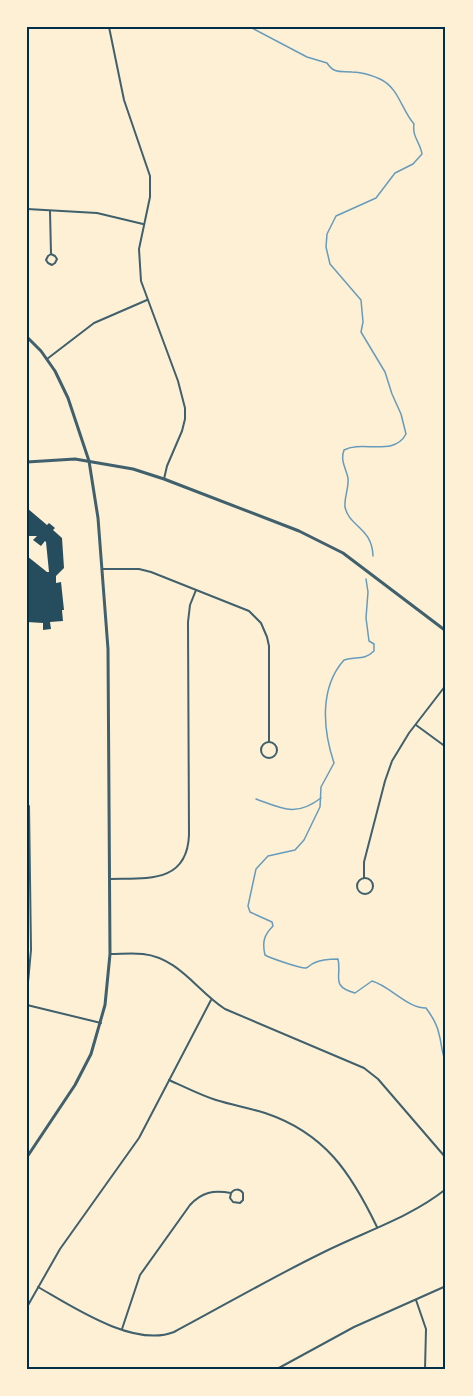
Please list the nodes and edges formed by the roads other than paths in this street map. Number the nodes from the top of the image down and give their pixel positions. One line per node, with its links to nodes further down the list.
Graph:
1 (109, 27): 6 (street)
2 (443, 27): 3 (street)
3 (446, 33)
4 (27, 209): 5 (street)
5 (50, 211): 6 (street); 7 (street)
6 (143, 224): 8 (street)
7 (51, 254)
8 (148, 300): 10 (street); 13 (street)
9 (27, 337): 10 (street)
10 (47, 359): 11 (street)
11 (89, 460): 12 (street); 13 (street); 14 (street)
12 (27, 462)
13 (164, 478): 16 (street)
14 (103, 569): 15 (street); 24 (street)
15 (196, 590): 19 (street); 24 (street)
16 (446, 631)
17 (446, 685): 18 (street)
18 (416, 724): 20 (street); 23 (street)
19 (269, 742): 19 (street)
20 (446, 747)
21 (29, 807): 22 (street)
22 (28, 812): 26 (street)
23 (364, 878): 23 (street)
24 (109, 879): 25 (street)
25 (110, 954): 27 (street); 29 (street)
26 (27, 993)
27 (211, 1000): 30 (street); 32 (street)
28 (27, 1005): 29 (street)
29 (101, 1023): 31 (street)
30 (169, 1080): 35 (street); 37 (street)
31 (27, 1156)
32 (446, 1158)
33 (446, 1189): 35 (street)
34 (231, 1193): 34 (street); 40 (street)
35 (377, 1228): 40 (street)
36 (446, 1286): 38 (street)
37 (38, 1287): 39 (street); 40 (street)
38 (416, 1300): 41 (street); 42 (street)
39 (27, 1307)
40 (122, 1329)
41 (277, 1369)
42 (424, 1369)

